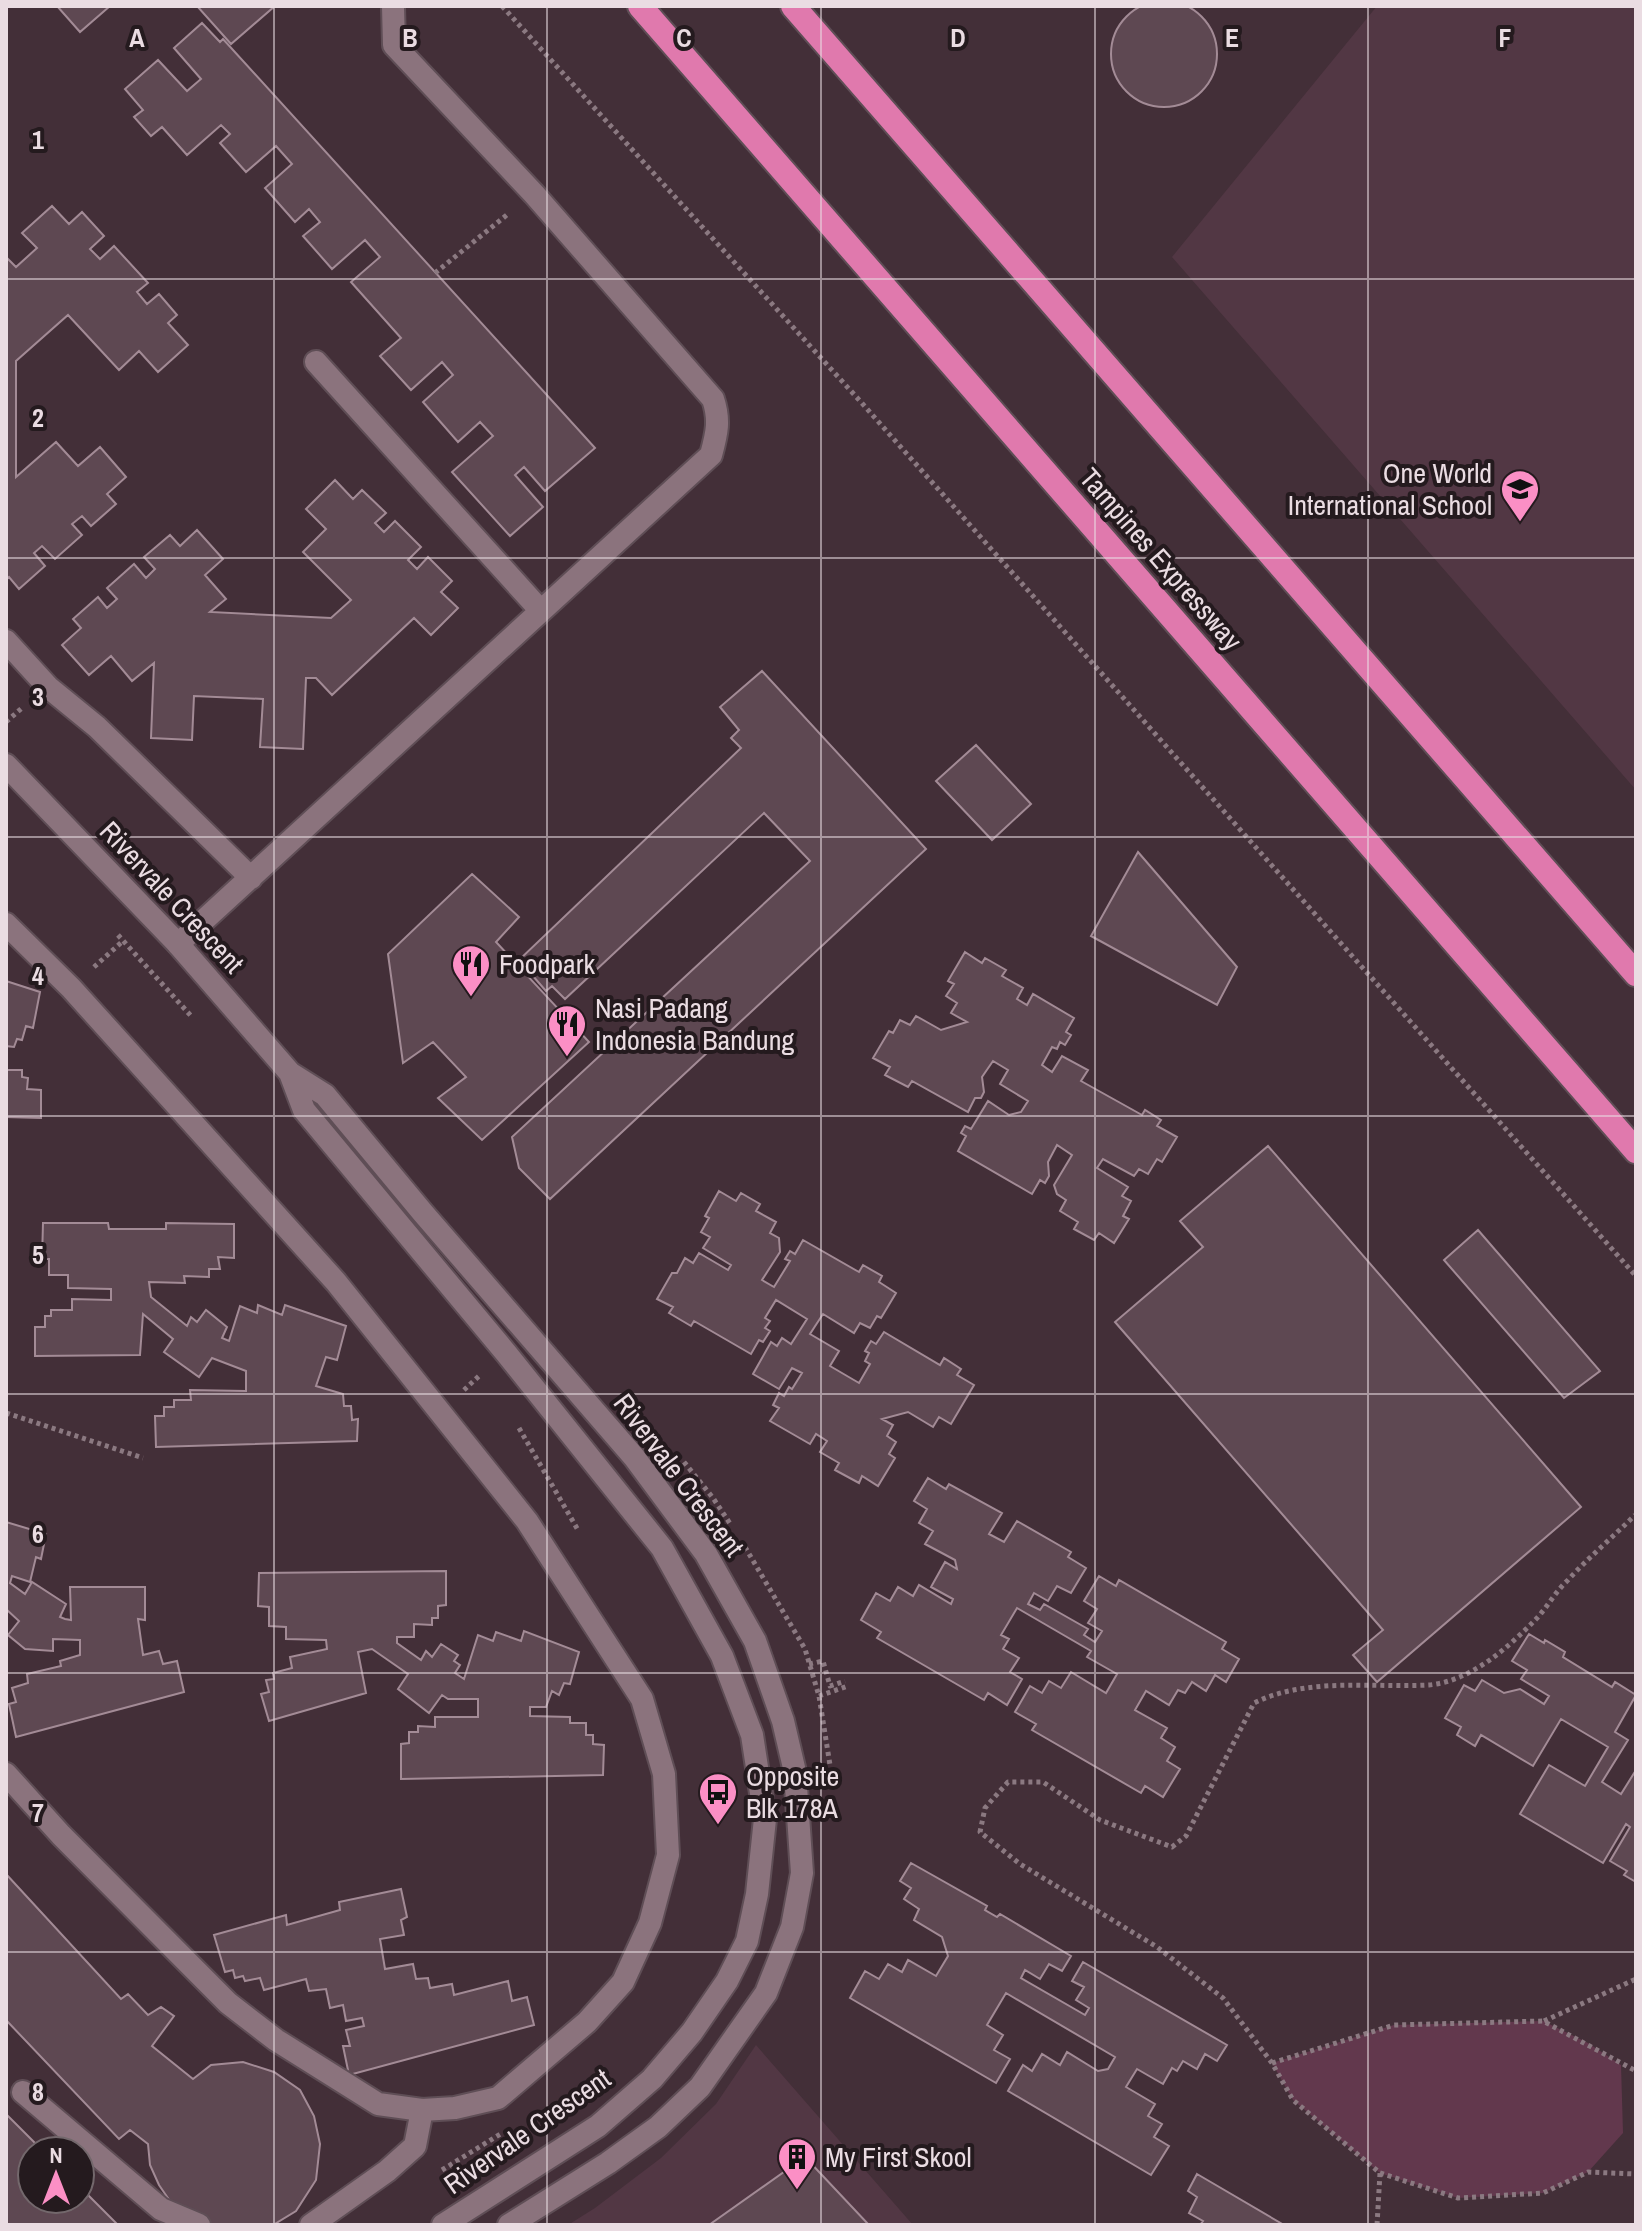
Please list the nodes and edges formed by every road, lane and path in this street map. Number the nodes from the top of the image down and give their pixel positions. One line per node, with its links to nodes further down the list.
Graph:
1 (393, 6): 5 (street)
2 (502, 6): 19 (path)
3 (640, 6): 18 (highway, Tampines Expressway)
4 (793, 6): 14 (highway)
5 (534, 194): 6 (path); 8 (street)
6 (435, 273)
7 (316, 362): 8 (street)
8 (541, 611): 11 (street)
9 (6, 641): 11 (street)
10 (6, 765): 13 (street, Rivervale Crescent)
11 (251, 878): 13 (street)
12 (6, 924): 35 (street)
13 (178, 944): 15 (street, Rivervale Crescent)
14 (1636, 974)
15 (290, 1073): 16 (street, Rivervale Crescent); 17 (street, Rivervale Crescent)
16 (325, 1095): 17 (street); 20 (street, Rivervale Crescent)
17 (304, 1110): 21 (street, Rivervale Crescent)
18 (1636, 1151)
19 (1636, 1276)
20 (527, 1335): 21 (street); 43 (street, Rivervale Crescent)
21 (506, 1353): 42 (street, Rivervale Crescent)
22 (6, 1413): 24 (path)
23 (518, 1425): 26 (path)
24 (143, 1458)
25 (1635, 1515): 32 (path)
26 (580, 1535)
27 (809, 1664): 28 (path)
28 (819, 1696)
29 (6, 1774): 35 (street)
30 (1636, 1979): 31 (path)
31 (1543, 2021): 32 (path); 33 (path)
32 (1272, 2063): 38 (path)
33 (1636, 2071)
34 (23, 2092): 40 (street)
35 (422, 2110): 41 (street)
36 (505, 2131): 37 (path)
37 (440, 2171)
38 (1380, 2173): 39 (path); 44 (path)
39 (1636, 2174)
40 (199, 2225)
41 (311, 2225)
42 (443, 2225)
43 (509, 2225)
44 (1377, 2225)

